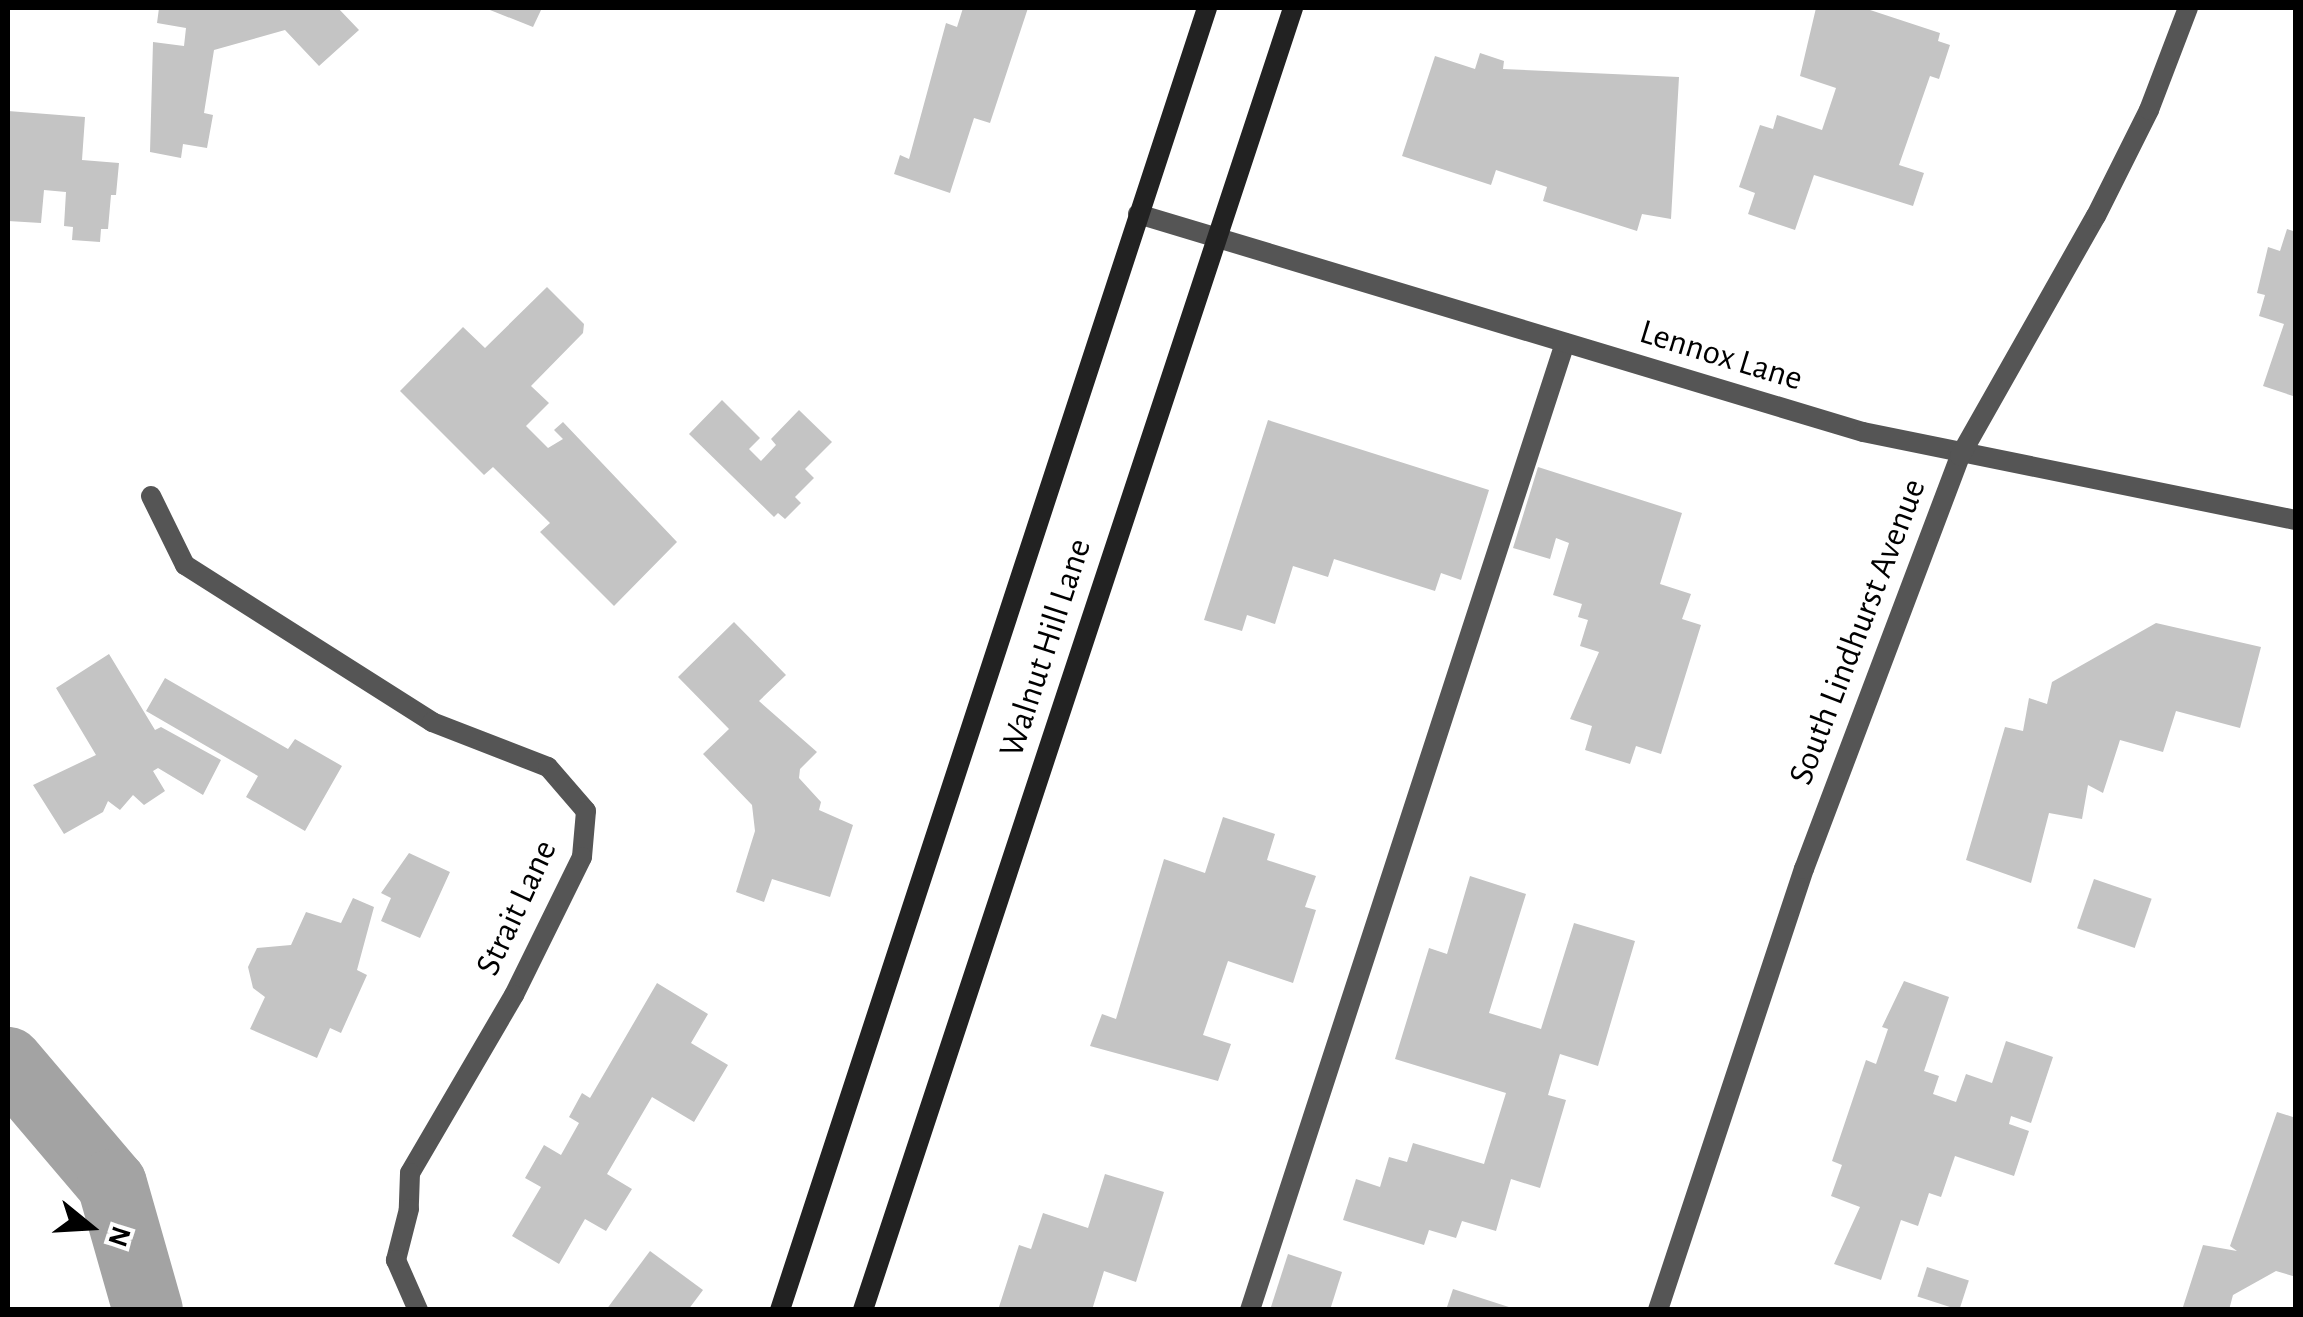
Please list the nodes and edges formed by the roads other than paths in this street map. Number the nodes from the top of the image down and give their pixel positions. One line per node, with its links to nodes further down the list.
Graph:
1 (1208, 8): 4 (main road, Walnut Hill Lane)
2 (1292, 8): 5 (main road, Walnut Hill Lane)
3 (2188, 8): 7 (street, South Lindhurst Avenue)
4 (1138, 214): 5 (street, Lennox Lane); 11 (main road, Walnut Hill Lane)
5 (1216, 236): 6 (street, Lennox Lane); 12 (main road, Walnut Hill Lane)
6 (1565, 343): 7 (street, Lennox Lane); 13 (street)
7 (1960, 456): 9 (street, Lennox Lane); 14 (street, South Lindhurst Avenue)
8 (152, 496): 10 (street, Strait Lane)
9 (2296, 520)
10 (418, 1310)
11 (780, 1310)
12 (862, 1310)
13 (1250, 1310)
14 (1658, 1310)

